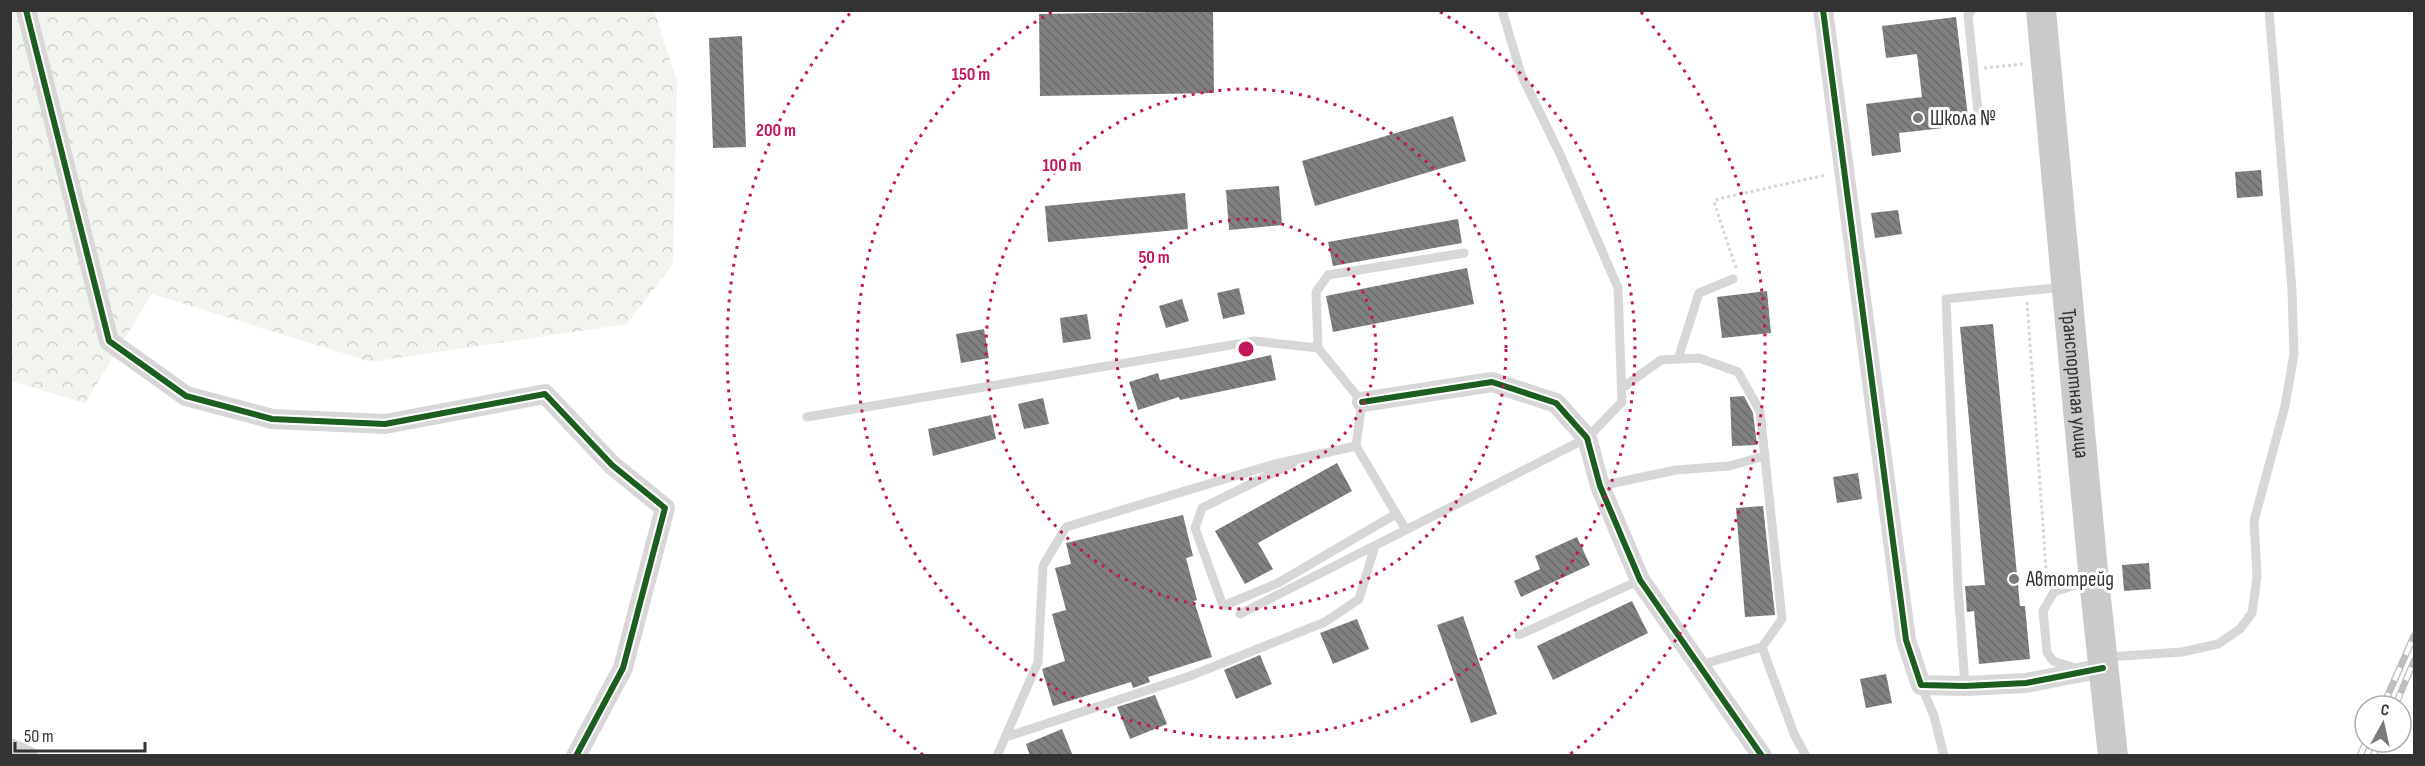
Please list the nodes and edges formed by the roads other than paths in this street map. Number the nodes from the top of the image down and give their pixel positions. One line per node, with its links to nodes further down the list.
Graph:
1 (26, 10): 36 (street)
2 (1502, 10): 13 (lane)
3 (1824, 10): 31 (street)
4 (1972, 10): 7 (lane)
5 (2041, 10): 10 (main road, Транспортная улица)
6 (2268, 10): 30 (lane)
7 (1978, 112)
8 (1464, 253): 11 (lane)
9 (1733, 279): 12 (lane)
10 (2066, 287): 24 (main road, Транспортная улица); 32 (lane)
11 (1318, 348): 14 (lane); 15 (lane)
12 (1678, 359): 13 (lane); 18 (lane)
13 (1622, 388): 16 (lane)
14 (1362, 402): 16 (street); 17 (lane)
15 (807, 417)
16 (1587, 438): 20 (street); 22 (lane)
17 (1356, 446): 19 (lane); 21 (lane)
18 (1765, 456): 20 (lane); 28 (lane)
19 (1306, 457): 21 (lane); 33 (lane)
20 (1600, 486): 25 (street)
21 (1396, 514): 22 (lane)
22 (1406, 530): 23 (lane)
23 (1375, 546): 26 (lane); 33 (lane)
24 (2094, 579): 30 (main road, Транспортная улица); 30 (lane)
25 (1640, 580): 27 (lane); 29 (street)
26 (1240, 614)
27 (1519, 635)
28 (1762, 647): 29 (lane); 39 (lane)
29 (1697, 666): 38 (street)
30 (2097, 666): 32 (street); 41 (main road, Транспортная улица)
31 (1922, 685): 32 (street); 40 (lane)
32 (1965, 686)
33 (1006, 737): 37 (lane)
34 (10, 748): 35 (street)
35 (28, 756)
36 (576, 756)
37 (997, 756)
38 (1762, 756)
39 (1806, 756)
40 (1944, 756)
41 (2113, 756)

